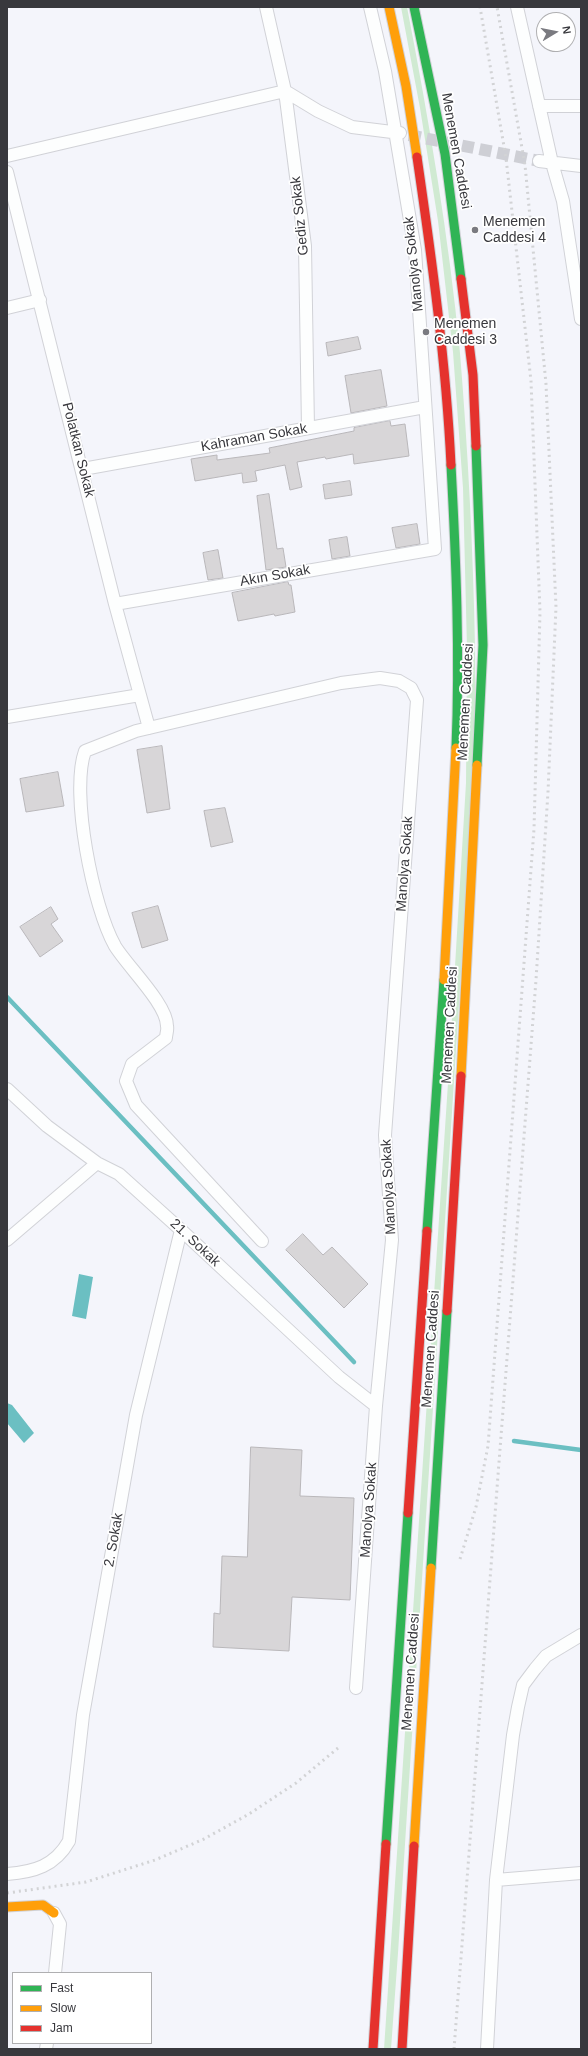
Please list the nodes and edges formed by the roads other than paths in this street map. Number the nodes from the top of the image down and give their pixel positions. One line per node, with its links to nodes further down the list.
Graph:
1 (266, 7): 6 (street, Gediz Sokak)
2 (370, 7): 9 (street, Manolya Sokak)
3 (390, 7): 40 (main road, Menemen Caddesi)
4 (414, 7): 41 (main road, Menemen Caddesi)
5 (517, 7): 7 (street)
6 (285, 91): 9 (street); 10 (street); 19 (street, Gediz Sokak)
7 (539, 106): 8 (street); 12 (street)
8 (581, 106)
9 (398, 133): 18 (street, Manolya Sokak)
10 (7, 156)
11 (539, 161): 12 (street)
12 (552, 163): 13 (street); 17 (street)
13 (581, 166)
14 (7, 172): 15 (street, Polatkan Sokak)
15 (40, 300): 16 (street); 20 (street, Polatkan Sokak)
16 (7, 308)
17 (581, 318)
18 (425, 407): 19 (street, Kahraman Sokak); 21 (street, Manolya Sokak)
19 (308, 428): 20 (street, Kahraman Sokak)
20 (83, 469): 22 (street, Polatkan Sokak)
21 (436, 549): 22 (street, Akın Sokak)
22 (115, 604): 23 (street, Polatkan Sokak)
23 (140, 695): 24 (street); 25 (street, Polatkan Sokak)
24 (7, 717)
25 (149, 728): 30 (street); 31 (street, Manolya Sokak)
26 (7, 1089): 27 (street, 21. Sokak)
27 (97, 1163): 28 (street, 21. Sokak); 29 (street)
28 (181, 1230): 31 (street, 21. Sokak); 35 (street, 2. Sokak)
29 (7, 1240)
30 (262, 1241)
31 (376, 1406): 33 (street, Manolya Sokak)
32 (581, 1635): 36 (street)
33 (356, 1688)
34 (581, 1873): 36 (street)
35 (7, 1874)
36 (496, 1880): 42 (street)
37 (7, 1907): 38 (main road)
38 (54, 1913): 39 (street)
39 (55, 1972)
40 (373, 2049)
41 (402, 2049)
42 (487, 2049)

